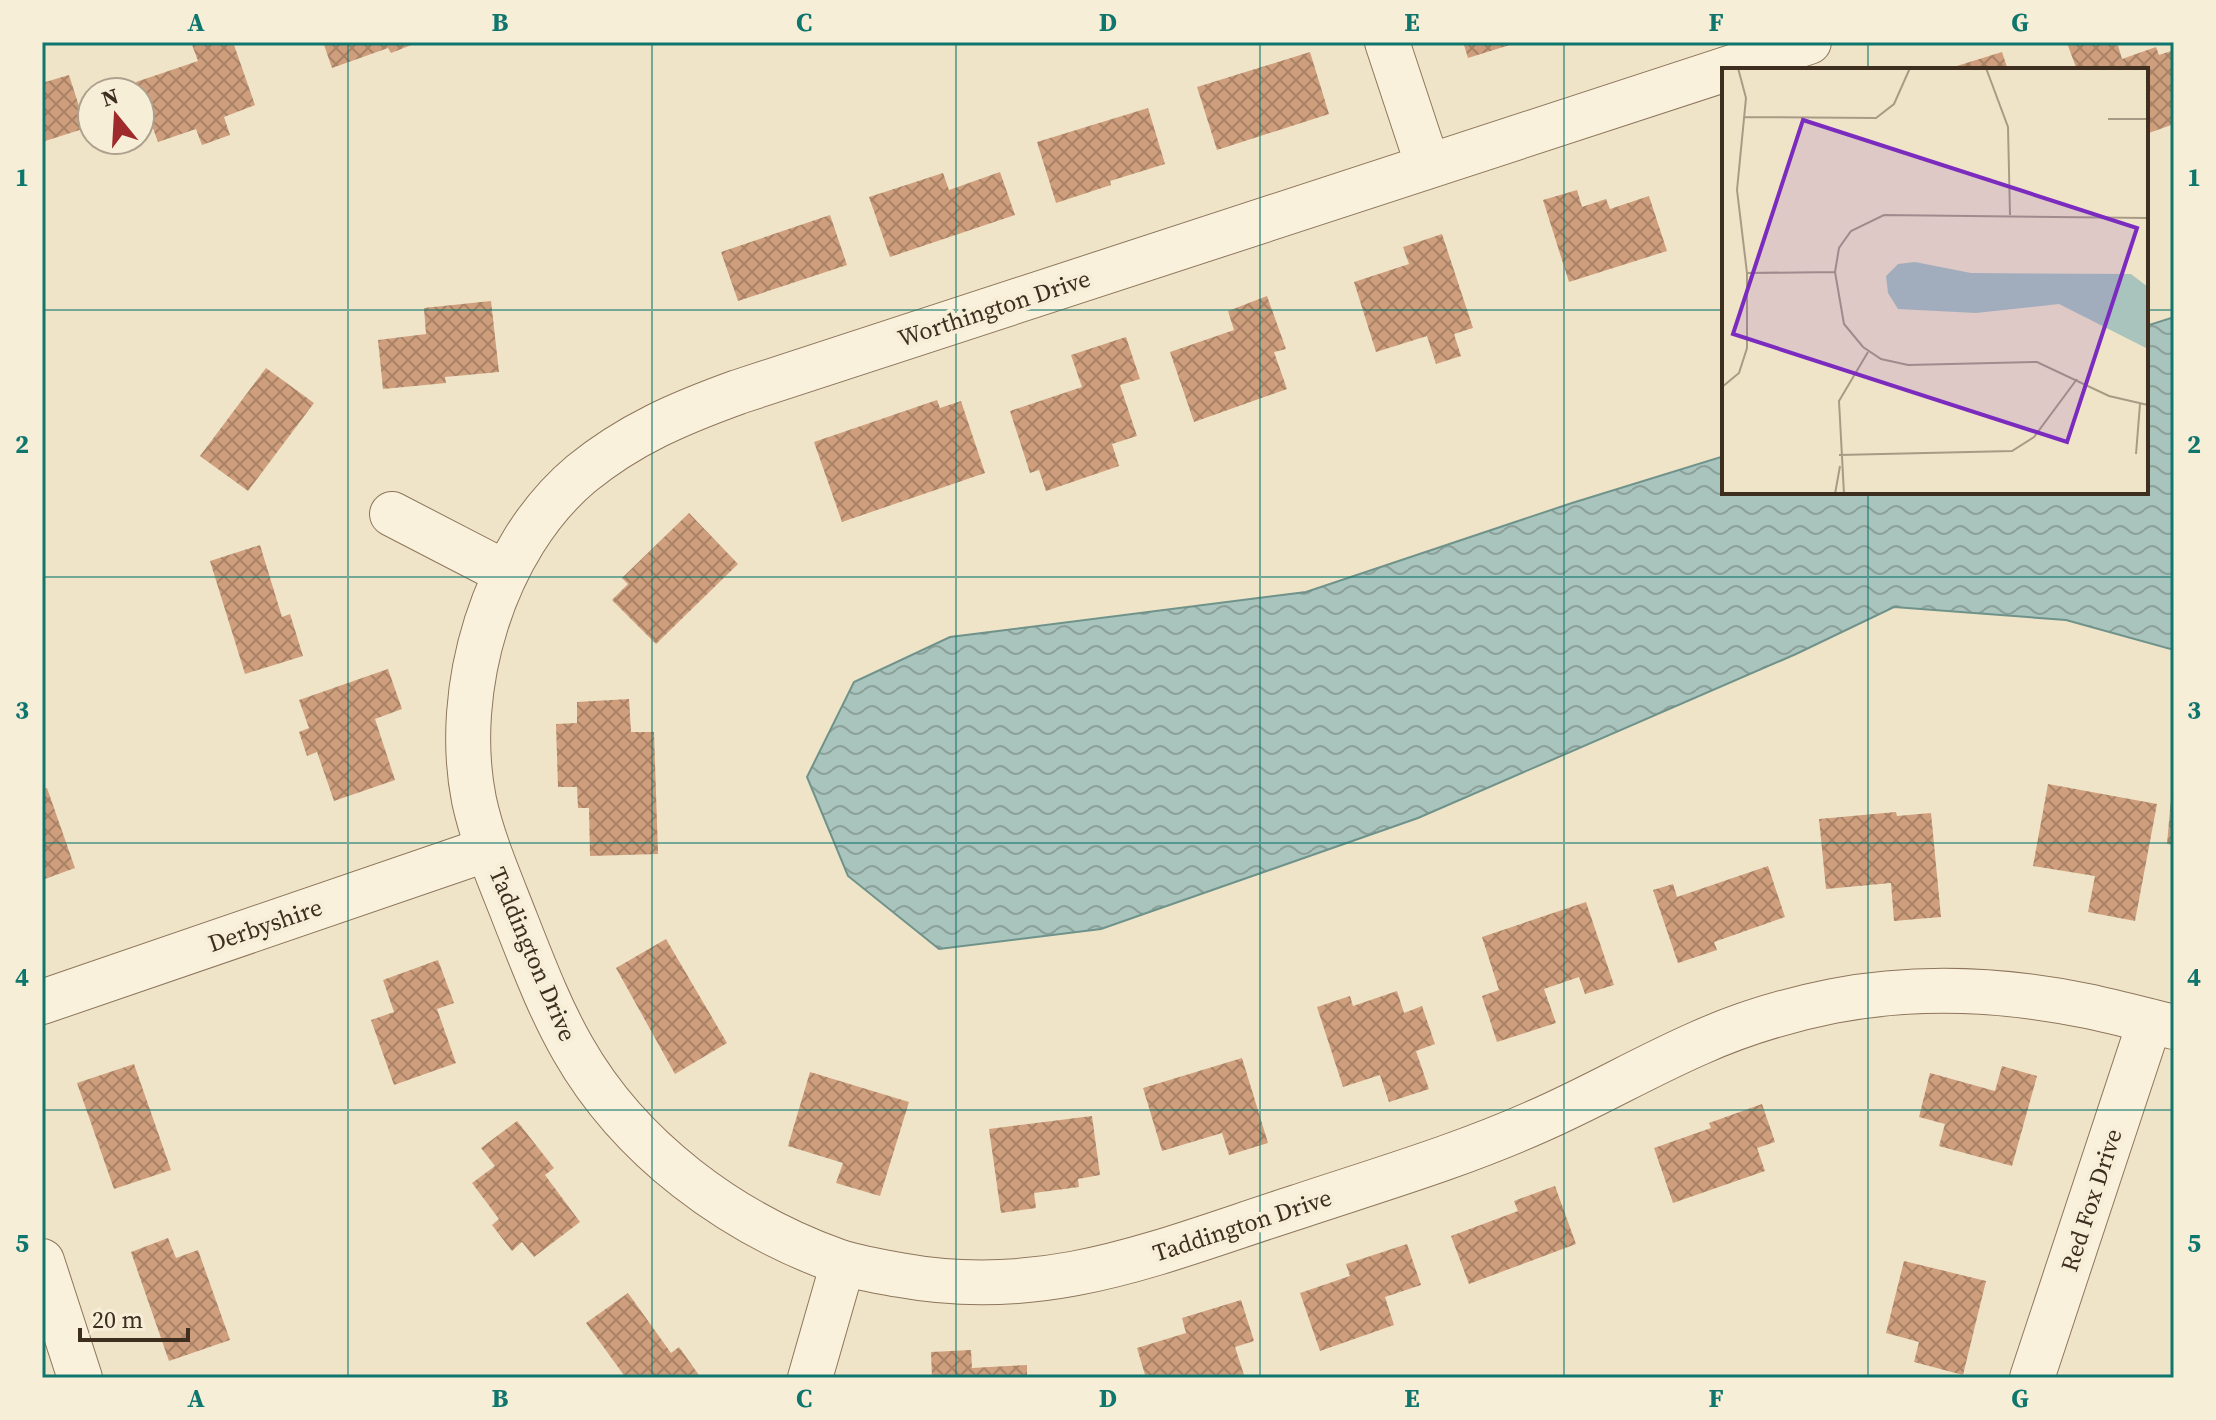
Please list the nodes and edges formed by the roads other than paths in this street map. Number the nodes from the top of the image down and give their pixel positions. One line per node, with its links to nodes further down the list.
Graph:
1 (1387, 42): 5 (street)
2 (1809, 42): 3 (street, Worthington Drive)
3 (1729, 68)
4 (1722, 70): 5 (street, Worthington Drive)
5 (1428, 166): 7 (street, Worthington Drive)
6 (392, 514): 7 (street)
7 (506, 573): 8 (street, Worthington Drive)
8 (488, 849): 9 (street, Derbyshire); 12 (street, Taddington Drive)
9 (42, 1002)
10 (2162, 1024): 12 (street, Taddington Drive); 15 (street, Red Fox Drive)
11 (42, 1261): 13 (street)
12 (843, 1263): 14 (street)
13 (80, 1378)
14 (810, 1378)
15 (2032, 1378)

